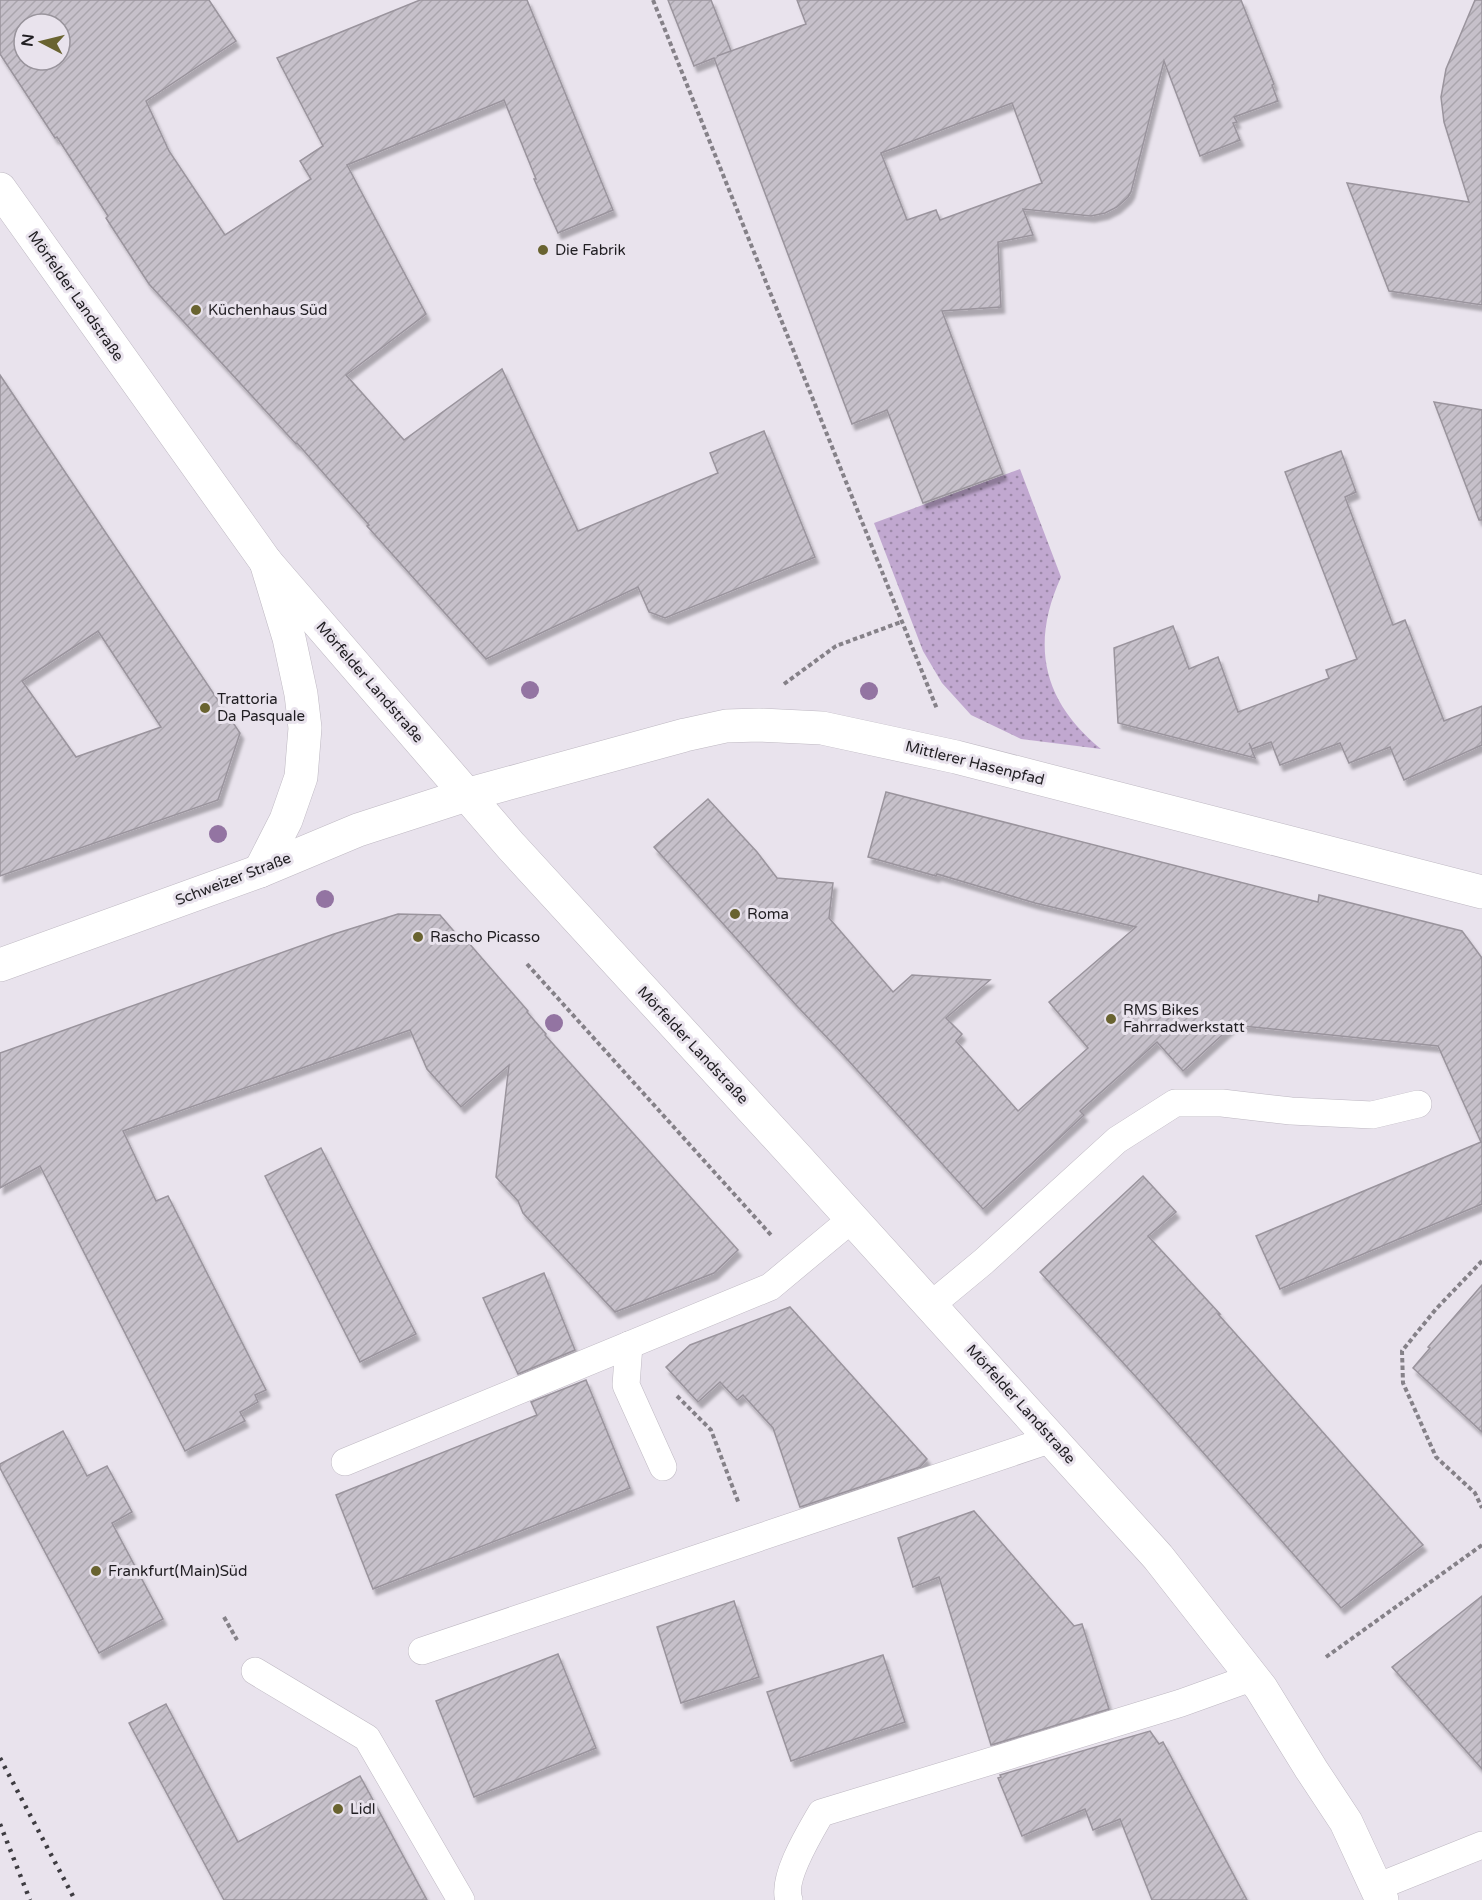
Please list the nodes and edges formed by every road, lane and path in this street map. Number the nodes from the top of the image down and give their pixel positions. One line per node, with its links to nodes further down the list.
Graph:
1 (653, 0): 4 (path)
2 (0, 189): 3 (main road, Mörfelder Landstraße)
3 (266, 562): 7 (main road, Mörfelder Landstraße); 8 (main road)
4 (901, 622): 5 (path); 6 (path)
5 (836, 646)
6 (956, 757): 7 (main road, Mittlerer Hasenpfad); 9 (main road, Mittlerer Hasenpfad)
7 (466, 795): 8 (main road, Schweizer Straße); 13 (main road, Mörfelder Landstraße)
8 (260, 871): 11 (main road, Schweizer Straße)
9 (1482, 892)
10 (527, 964): 15 (path)
11 (0, 965)
12 (1418, 1104): 16 (lane)
13 (852, 1218): 15 (lane); 16 (main road, Mörfelder Landstraße)
14 (1482, 1261): 22 (path)
15 (797, 1264): 17 (lane)
16 (931, 1305): 19 (main road, Mörfelder Landstraße)
17 (629, 1345): 20 (lane); 21 (lane)
18 (673, 1392): 23 (path)
19 (1052, 1439): 23 (lane); 28 (main road, Mörfelder Landstraße)
20 (345, 1462)
21 (663, 1467)
22 (1482, 1508)
23 (752, 1540): 25 (lane)
24 (1482, 1545): 26 (path)
25 (422, 1651)
26 (1326, 1657)
27 (255, 1671): 31 (lane)
28 (1250, 1674): 30 (main road, Mörfelder Landstraße); 32 (lane)
29 (1482, 1845): 30 (lane)
30 (1380, 1894)
31 (461, 1900)
32 (789, 1900)

